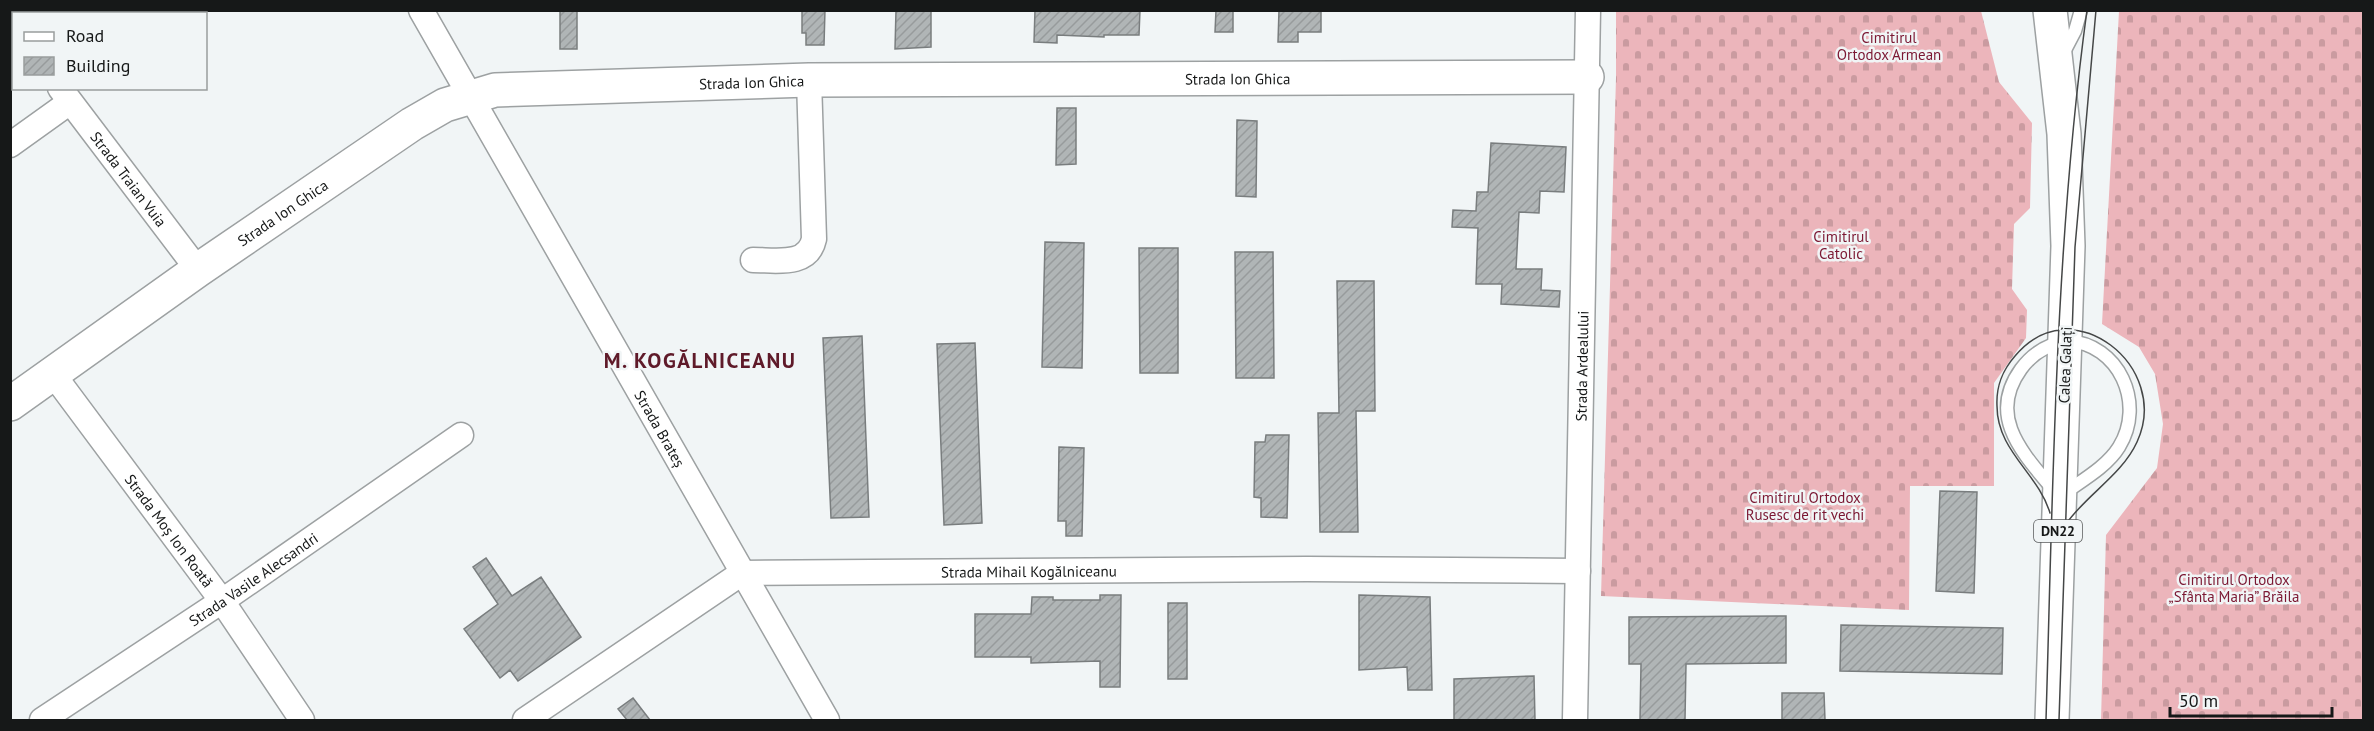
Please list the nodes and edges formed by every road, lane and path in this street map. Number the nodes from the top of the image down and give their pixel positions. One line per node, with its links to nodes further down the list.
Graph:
1 (421, 10): 9 (street, Strada Brateș)
2 (1588, 10): 6 (street, Strada Ardealului)
3 (2050, 10): 5 (street, Calea Galați / DN22)
4 (2081, 10): 5 (lane)
5 (2058, 63): 13 (street, Calea Galați / DN22)
6 (1587, 76): 7 (street, Strada Ion Ghica); 18 (street, Strada Ardealului)
7 (809, 80): 9 (street, Strada Ion Ghica); 11 (street)
8 (65, 95): 10 (street); 12 (street, Strada Traian Vuia)
9 (472, 96): 12 (street, Strada Ion Ghica); 19 (street, Strada Brateș)
10 (10, 145)
11 (753, 260)
12 (198, 270): 14 (street, Strada Ion Ghica)
13 (2067, 341): 17 (street, Calea Galați / DN22); 17 (lane); 17 (lane)
14 (53, 374): 15 (street, Strada Ion Ghica); 20 (street, Strada Moș Ion Roată)
15 (10, 404)
16 (461, 435): 20 (street, Strada Vasile Alecsandri)
17 (2060, 497): 26 (street, Calea Galați / DN22)
18 (1578, 570): 19 (street, Strada Mihail Kogălniceanu); 25 (street, Strada Ardealului)
19 (742, 573): 23 (street); 24 (street, Strada Brateș)
20 (222, 601): 21 (street, Strada Vasile Alecsandri); 22 (street, Strada Moș Ion Roată)
21 (42, 720)
22 (302, 720)
23 (525, 720)
24 (827, 720)
25 (1575, 720)
26 (2052, 720)

